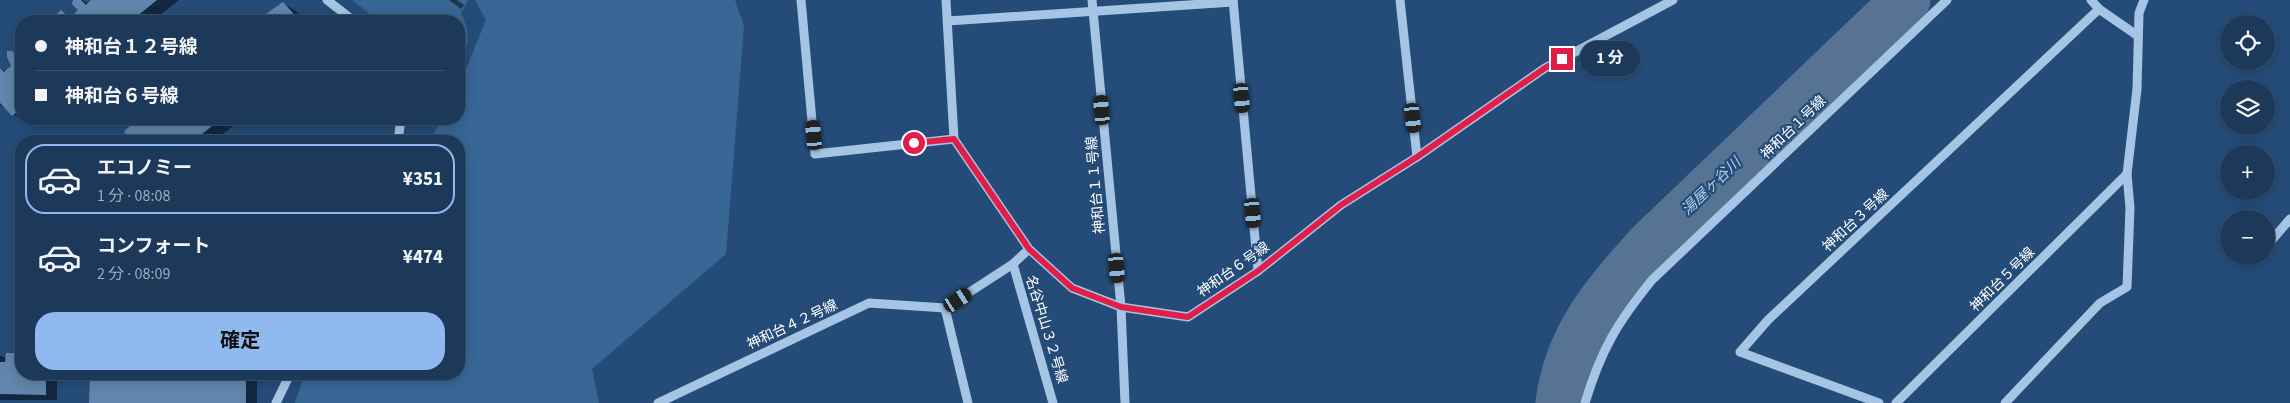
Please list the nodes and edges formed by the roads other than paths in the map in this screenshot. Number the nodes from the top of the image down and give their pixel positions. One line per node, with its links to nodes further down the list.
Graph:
1 (327, 0): 13 (street)
2 (801, 0): 16 (street)
3 (946, 0): 14 (street)
4 (1092, 0): 12 (street, 神和台１１号線)
5 (1400, 0): 17 (street)
6 (1673, 0): 17 (street, 神和台６号線)
7 (1947, 0): 32 (street, 神和台１号線)
8 (2091, 0): 11 (street)
9 (2144, 0): 15 (street)
10 (1233, 1): 12 (street); 23 (street)
11 (2099, 9): 15 (street); 33 (street, 神和台３号線)
12 (1093, 12): 14 (street); 24 (street, 神和台１１号線)
13 (346, 15)
14 (948, 22): 16 (street)
15 (2138, 36): 18 (street)
16 (954, 139): 21 (street, 神和台６号線)
17 (1417, 157): 23 (street, 神和台６号線)
18 (2127, 174): 34 (street, 神和台５号線); 35 (street)
19 (2290, 219): 20 (street)
20 (2275, 236)
21 (1029, 249): 22 (street); 24 (street, 神和台６号線)
22 (1013, 264): 25 (street); 30 (street, 名谷中山３２号線)
23 (1258, 271): 24 (street, 神和台６号線)
24 (1121, 307): 31 (street, 神和台１１号線)
25 (945, 308): 28 (street, 神和台４２号線); 29 (street)
26 (287, 380): 27 (street)
27 (276, 403)
28 (658, 403)
29 (968, 403)
30 (1053, 403)
31 (1125, 403)
32 (1585, 403)
33 (1879, 403)
34 (1896, 403)
35 (2005, 403)

